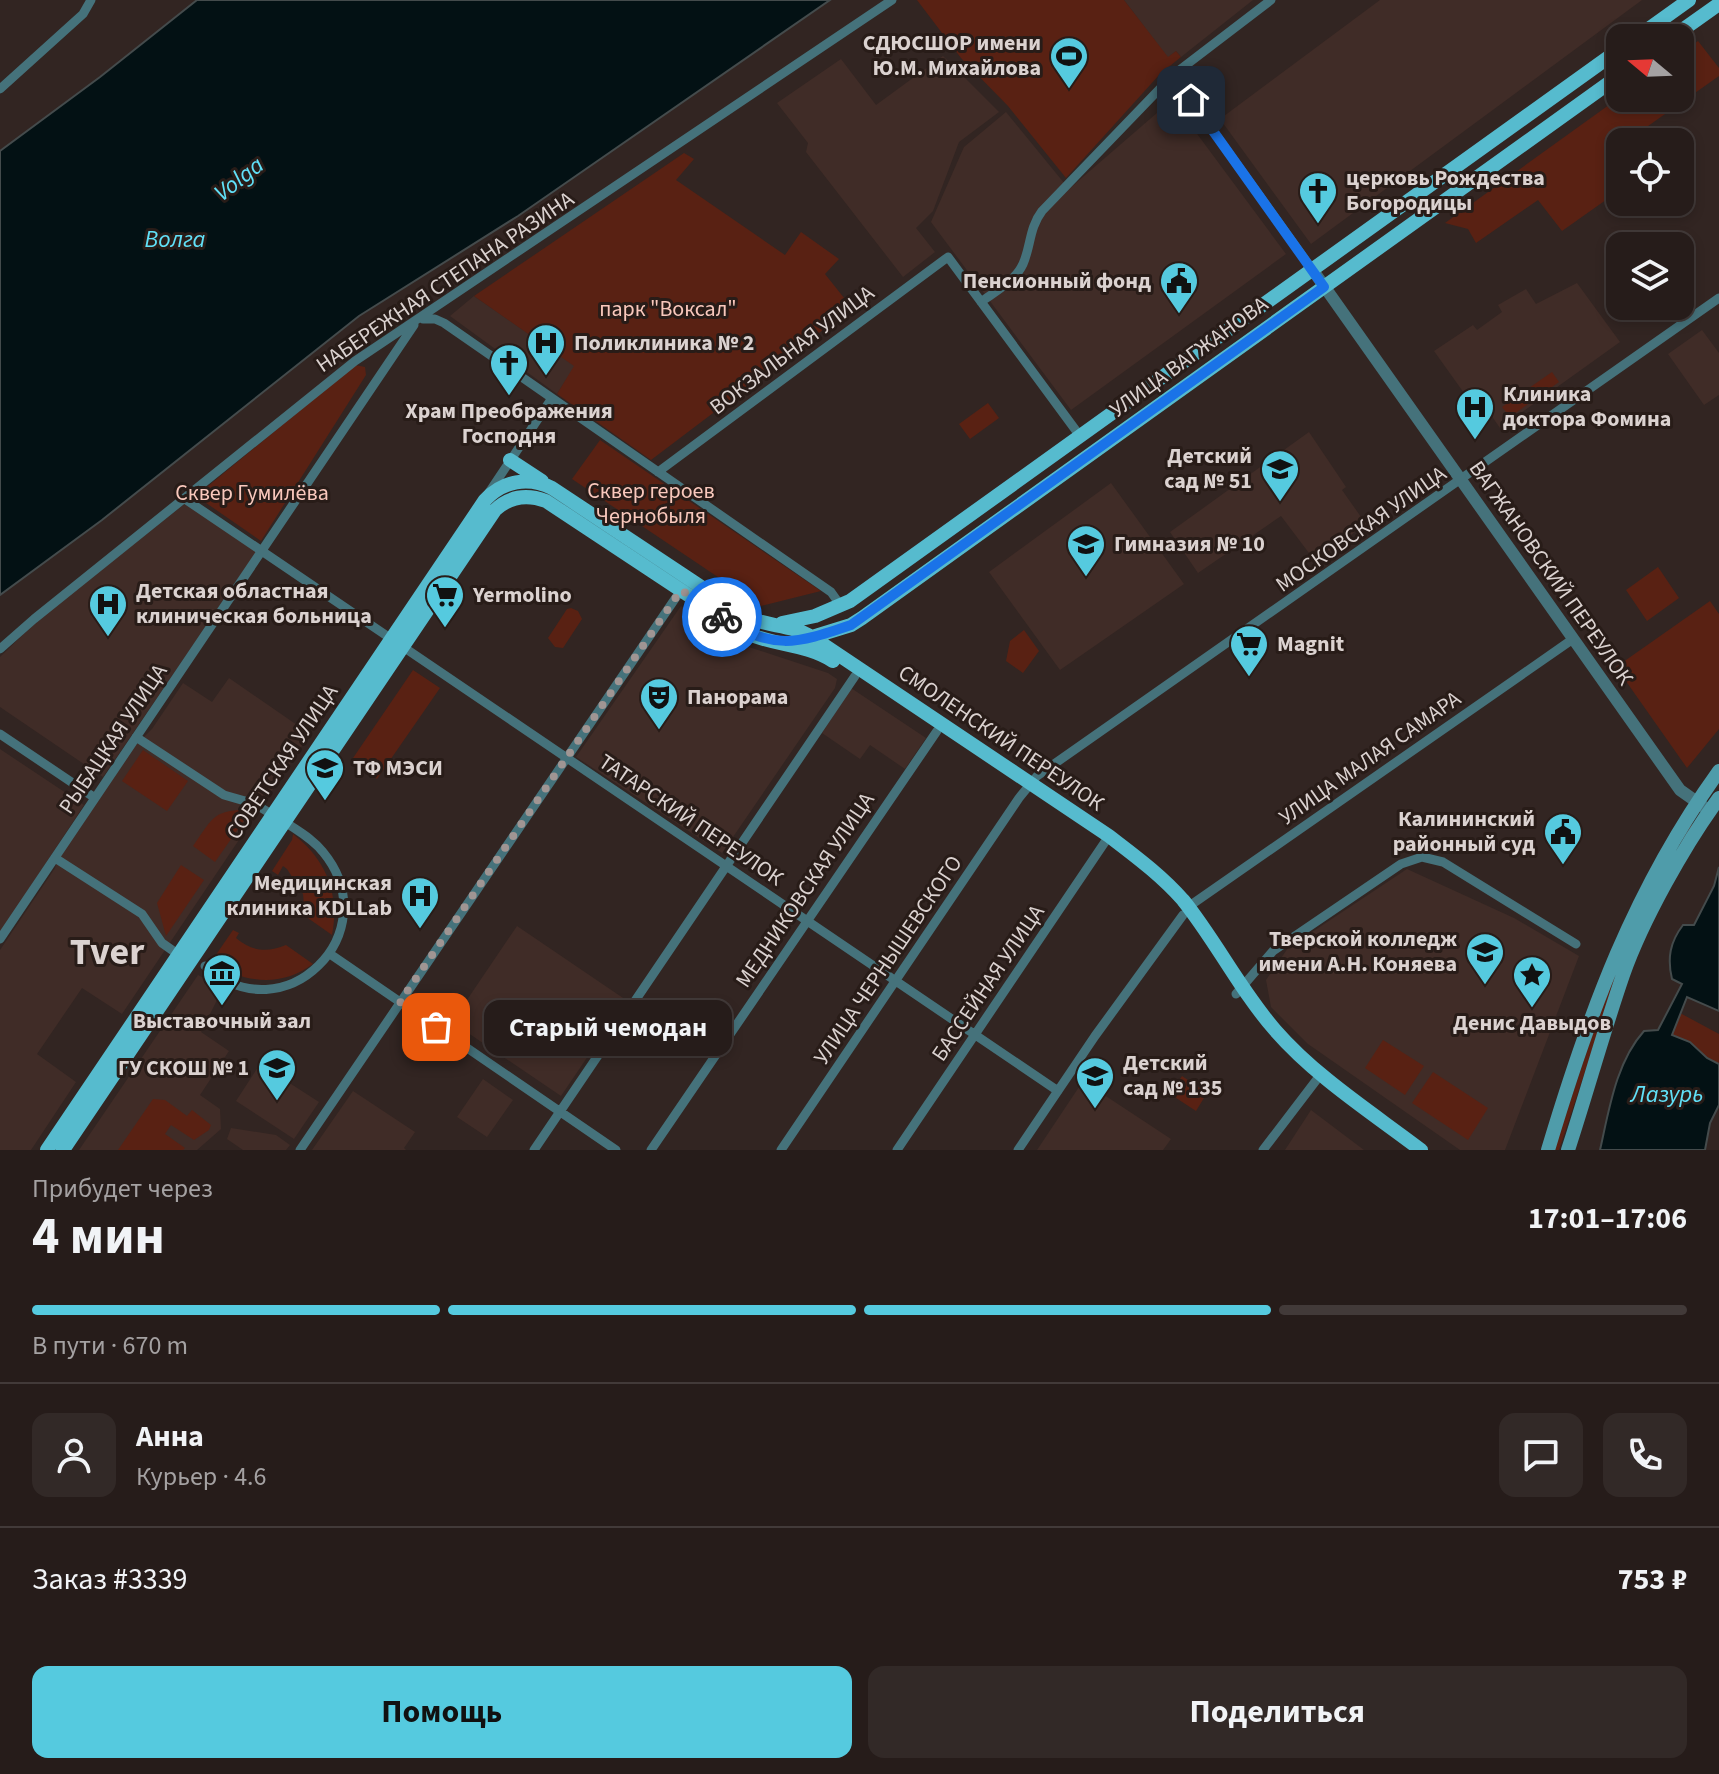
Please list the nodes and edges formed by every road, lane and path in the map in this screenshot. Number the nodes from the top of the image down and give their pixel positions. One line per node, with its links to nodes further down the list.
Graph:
1 (91, 0): 11 (street)
2 (892, 0): 16 (street, НАБЕРЕЖНАЯ СТЕПАНА РАЗИНА)
3 (1271, 0): 9 (street)
4 (1689, 0): 6 (main road)
5 (1719, 4): 7 (main road)
6 (1656, 24)
7 (1691, 24)
8 (1606, 59): 12 (main road, УЛИЦА ВАГЖАНОВА)
9 (1173, 75): 12 (street, ВАГЖАНОВСКИЙ ПЕРЕУЛОК); 15 (street)
10 (1606, 85): 13 (main road, УЛИЦА ВАГЖАНОВА)
11 (0, 89)
12 (1312, 269): 13 (street, ВАГЖАНОВСКИЙ ПЕРЕУЛОК); 18 (main road, УЛИЦА ВАГЖАНОВА)
13 (1324, 287): 21 (street, ВАГЖАНОВСКИЙ ПЕРЕУЛОК); 29 (main road, УЛИЦА ВАГЖАНОВА)
14 (1719, 298): 21 (street, МОСКОВСКАЯ УЛИЦА)
15 (981, 302): 18 (street); 20 (street, ВОКЗАЛЬНАЯ УЛИЦА)
16 (416, 321): 17 (street); 23 (street, НАБЕРЕЖНАЯ СТЕПАНА РАЗИНА); 25 (street, РЫБАЦКАЯ УЛИЦА)
17 (552, 398): 19 (street, СОВЕТСКАЯ УЛИЦА); 20 (street)
18 (1080, 436): 27 (main road, УЛИЦА ВАГЖАНОВА)
19 (510, 460): 22 (main road); 24 (street, СОВЕТСКАЯ УЛИЦА)
20 (658, 472): 27 (street)
21 (1461, 480): 31 (street, ВАГЖАНОВСКИЙ ПЕРЕУЛОК); 42 (street, МОСКОВСКАЯ УЛИЦА)
22 (552, 488): 24 (main road); 28 (main road)
23 (185, 499): 25 (street, ТАТАРСКИЙ ПЕРЕУЛОК); 35 (street, НАБЕРЕЖНАЯ СТЕПАНА РАЗИНА)
24 (490, 505): 26 (main road, СМОЛЕНСКИЙ ПЕРЕУЛОК); 34 (main road, СОВЕТСКАЯ УЛИЦА)
25 (261, 551): 34 (street, ТАТАРСКИЙ ПЕРЕУЛОК); 39 (street, РЫБАЦКАЯ УЛИЦА)
26 (680, 592): 33 (main road, СМОЛЕНСКИЙ ПЕРЕУЛОК); 40 (street)
27 (846, 603): 28 (main road, УЛИЦА ВАГЖАНОВА); 32 (main road)
28 (774, 624): 30 (main road)
29 (851, 625): 32 (main road, УЛИЦА ВАГЖАНОВА); 36 (main road)
30 (812, 637): 32 (main road, УЛИЦА ВАГЖАНОВА); 33 (main road, УЛИЦА ВАГЖАНОВА)
31 (1573, 639): 45 (street, ВАГЖАНОВСКИЙ ПЕРЕУЛОК); 50 (street, УЛИЦА МАЛАЯ САМАРА)
32 (829, 640): 36 (main road, СМОЛЕНСКИЙ ПЕРЕУЛОК)
33 (769, 641): 36 (main road, СМОЛЕНСКИЙ ПЕРЕУЛОК)
34 (397, 643): 40 (street, ТАТАРСКИЙ ПЕРЕУЛОК); 46 (main road, СОВЕТСКАЯ УЛИЦА)
35 (0, 649)
36 (848, 668): 37 (main road, СМОЛЕНСКИЙ ПЕРЕУЛОК); 42 (main road, СМОЛЕНСКИЙ ПЕРЕУЛОК); 49 (street)
37 (937, 731): 42 (main road, СМОЛЕНСКИЙ ПЕРЕУЛОК); 51 (street, МЕДНИКОВСКАЯ УЛИЦА)
38 (0, 734): 43 (street)
39 (136, 737): 43 (street, РЫБАЦКАЯ УЛИЦА); 46 (street)
40 (567, 758): 49 (street, ТАТАРСКИЙ ПЕРЕУЛОК); 60 (street)
41 (1719, 771): 45 (main road)
42 (1028, 787): 47 (main road, СМОЛЕНСКИЙ ПЕРЕУЛОК); 58 (street, УЛИЦА ЧЕРНЫШЕВСКОГО)
43 (95, 798): 48 (street, РЫБАЦКАЯ УЛИЦА)
44 (1719, 798): 45 (main road)
45 (1703, 807): 77 (main road); 78 (main road)
46 (279, 818): 52 (main road, СОВЕТСКАЯ УЛИЦА); 55 (street); 57 (main road, СОВЕТСКАЯ УЛИЦА)
47 (1107, 840): 50 (main road, СМОЛЕНСКИЙ ПЕРЕУЛОК); 61 (street, БАССЕЙНАЯ УЛИЦА)
48 (55, 858): 53 (street, РЫБАЦКАЯ УЛИЦА); 56 (street)
49 (726, 866): 51 (street, ТАТАРСКИЙ ПЕРЕУЛОК); 64 (street)
50 (1186, 911): 59 (main road, СМОЛЕНСКИЙ ПЕРЕУЛОК); 63 (street, УЛИЦА МАЛАЯ САМАРА)
51 (807, 920): 58 (street, ТАТАРСКИЙ ПЕРЕУЛОК); 70 (street, МЕДНИКОВСКАЯ УЛИЦА)
52 (195, 931): 56 (main road, СОВЕТСКАЯ УЛИЦА); 57 (main road)
53 (0, 939)
54 (1576, 944): 59 (street)
55 (330, 954): 57 (street); 60 (street)
56 (179, 955): 65 (main road, СОВЕТСКАЯ УЛИЦА)
57 (200, 960): 66 (main road, СОВЕТСКАЯ УЛИЦА)
58 (896, 981): 61 (street, ТАТАРСКИЙ ПЕРЕУЛОК); 71 (street, УЛИЦА ЧЕРНЫШЕВСКОГО)
59 (1239, 991): 62 (main road, СМОЛЕНСКИЙ ПЕРЕУЛОК)
60 (400, 1002): 64 (street); 67 (street)
61 (975, 1034): 63 (street, ТАТАРСКИЙ ПЕРЕУЛОК); 72 (street, БАССЕЙНАЯ УЛИЦА)
62 (1318, 1077): 74 (street); 75 (main road, СМОЛЕНСКИЙ ПЕРЕУЛОК); 76 (main road, СМОЛЕНСКИЙ ПЕРЕУЛОК)
63 (1058, 1091): 73 (street, УЛИЦА МАЛАЯ САМАРА)
64 (560, 1111): 68 (street); 69 (street)
65 (47, 1150)
66 (63, 1150)
67 (300, 1150)
68 (534, 1150)
69 (616, 1150)
70 (651, 1150)
71 (781, 1150)
72 (897, 1150)
73 (1018, 1150)
74 (1263, 1150)
75 (1405, 1150)
76 (1421, 1150)
77 (1548, 1150)
78 (1568, 1150)

